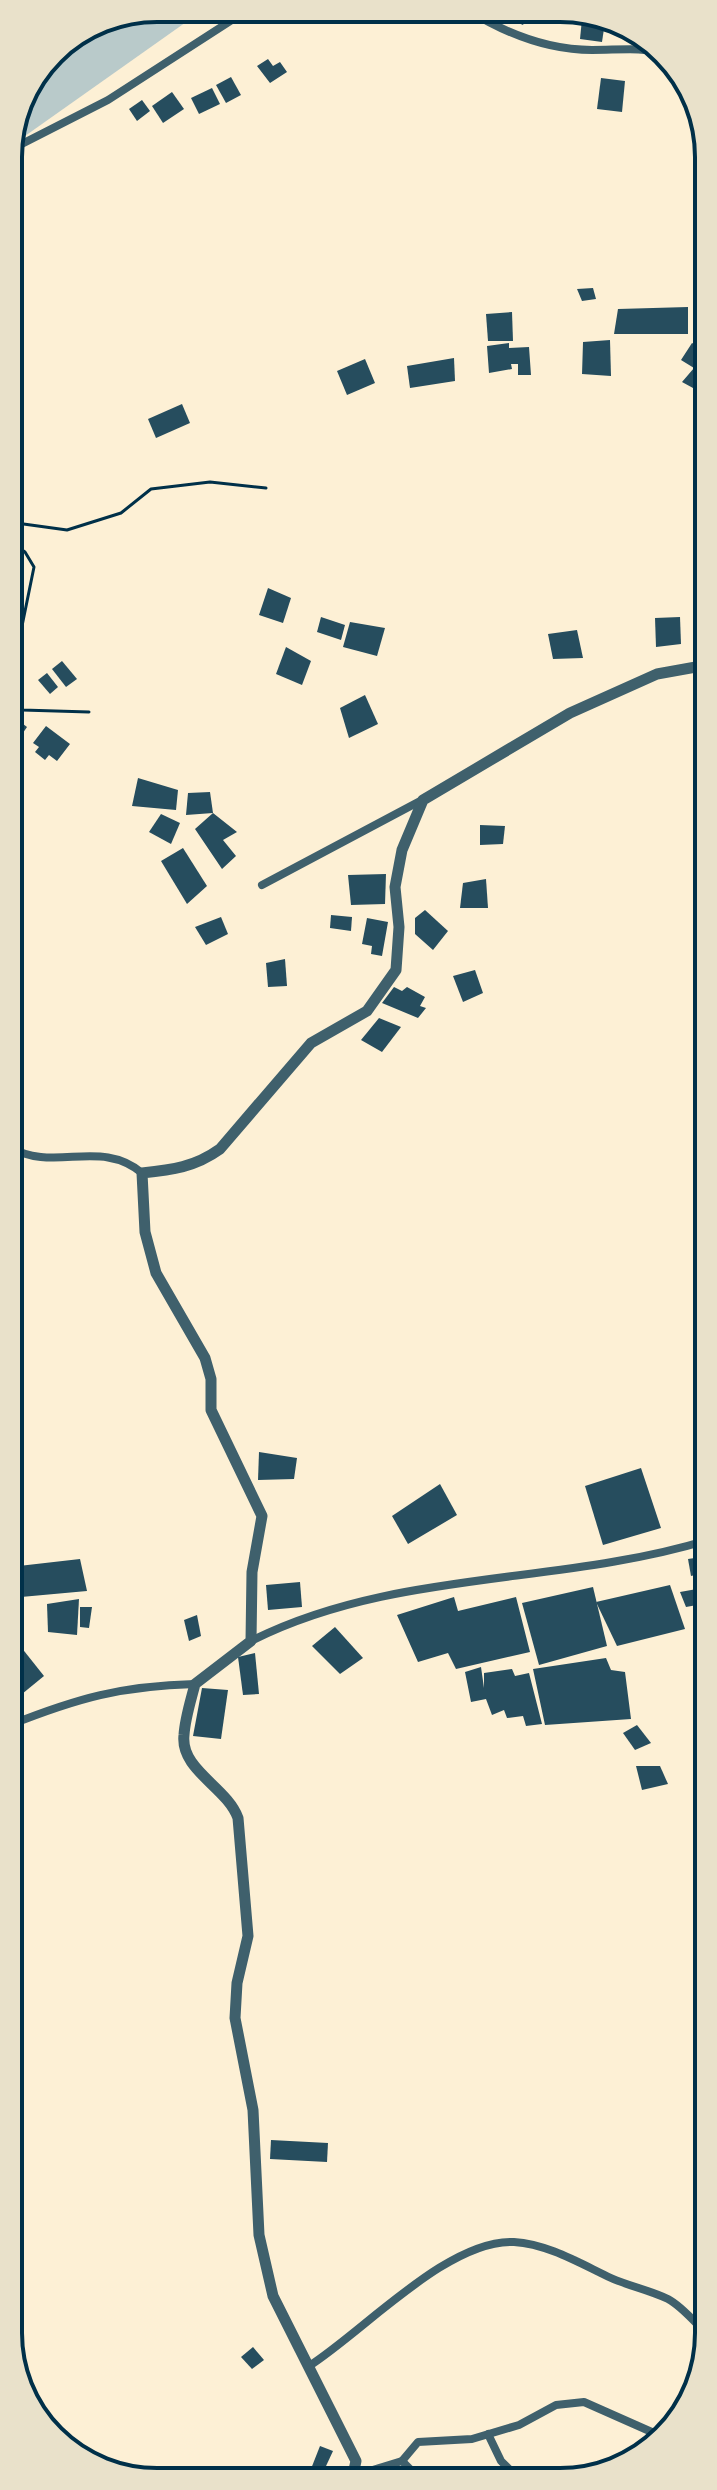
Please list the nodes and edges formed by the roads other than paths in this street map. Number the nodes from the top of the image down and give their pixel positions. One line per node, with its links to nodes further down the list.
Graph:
1 (229, 22): 4 (street)
2 (491, 22): 3 (street)
3 (637, 46)
4 (23, 143)
5 (695, 667): 6 (street)
6 (423, 800): 7 (street); 9 (street)
7 (262, 885)
8 (22, 1154): 9 (street)
9 (142, 1173): 11 (street)
10 (695, 1543): 11 (street)
11 (251, 1641): 12 (street)
12 (195, 1684): 13 (street); 15 (street)
13 (22, 1720)
14 (695, 2323): 15 (street)
15 (309, 2366): 19 (street)
16 (652, 2432): 17 (street)
17 (488, 2434): 18 (street); 22 (street)
18 (402, 2461): 20 (street); 21 (street)
19 (354, 2468)
20 (380, 2468)
21 (409, 2468)
22 (508, 2468)

